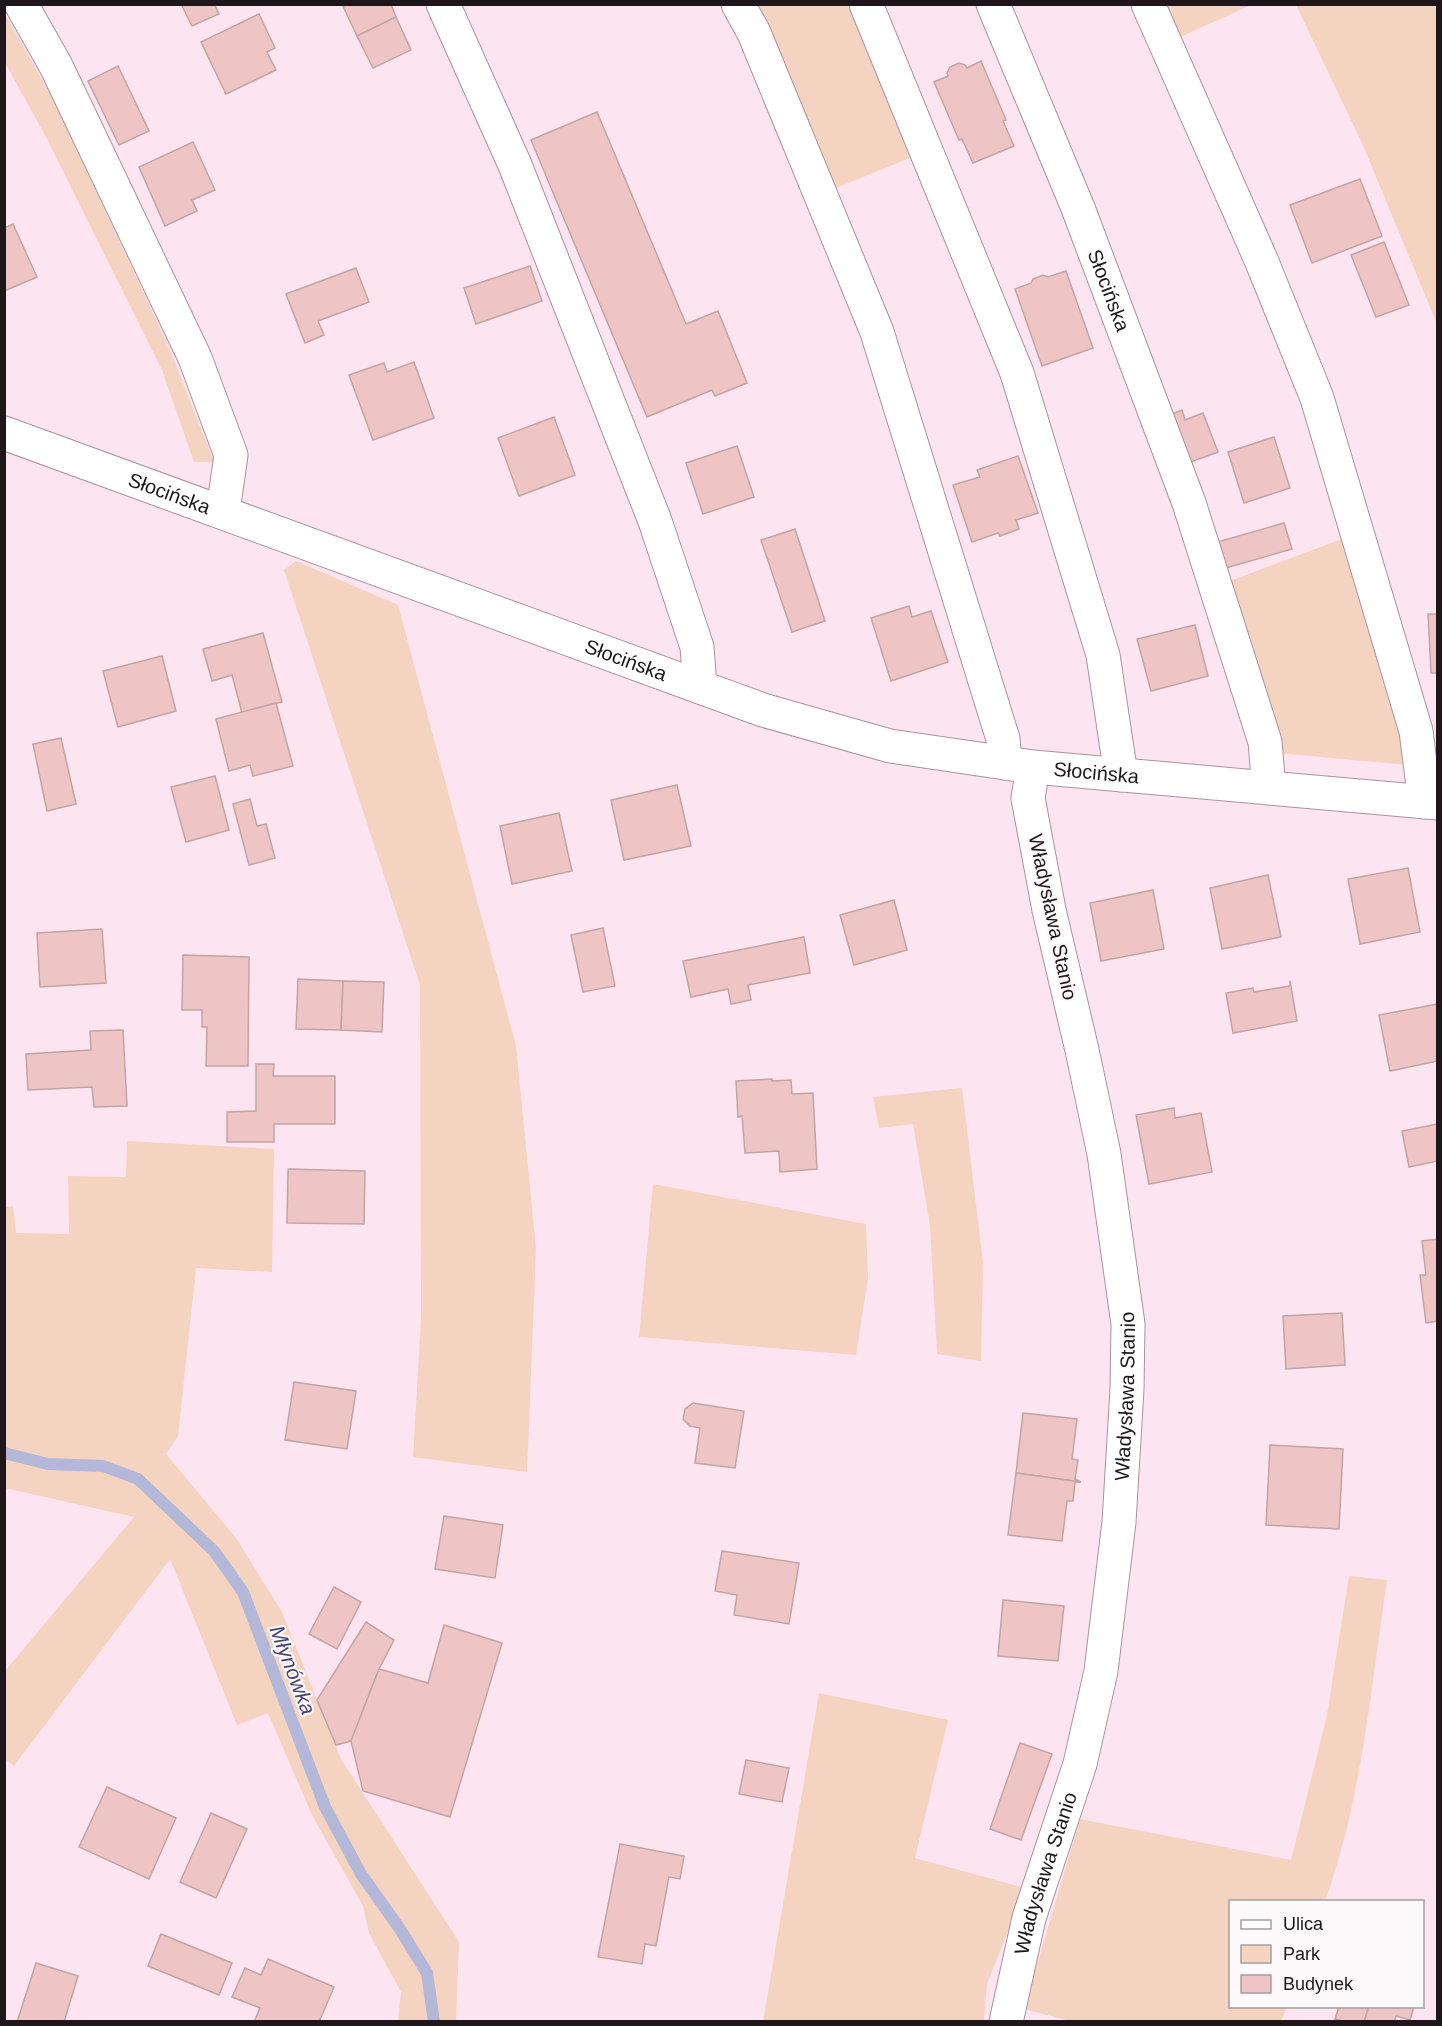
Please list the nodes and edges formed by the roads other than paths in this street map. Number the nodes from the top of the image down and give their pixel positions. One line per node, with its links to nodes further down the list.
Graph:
1 (21, 4): 8 (street)
2 (443, 4): 9 (street)
3 (738, 4): 10 (street, Władysława Stanio)
4 (866, 4): 11 (street)
5 (993, 4): 12 (street, Słocińska)
6 (1148, 4): 13 (street)
7 (4, 433): 8 (street, Słocińska)
8 (223, 511): 9 (street, Słocińska)
9 (700, 687): 10 (street, Słocińska)
10 (1019, 765): 11 (street, Słocińska); 14 (street, Władysława Stanio)
11 (1121, 775): 12 (street, Słocińska)
12 (1269, 788): 13 (street, Słocińska)
13 (1431, 802)
14 (1006, 2022)

